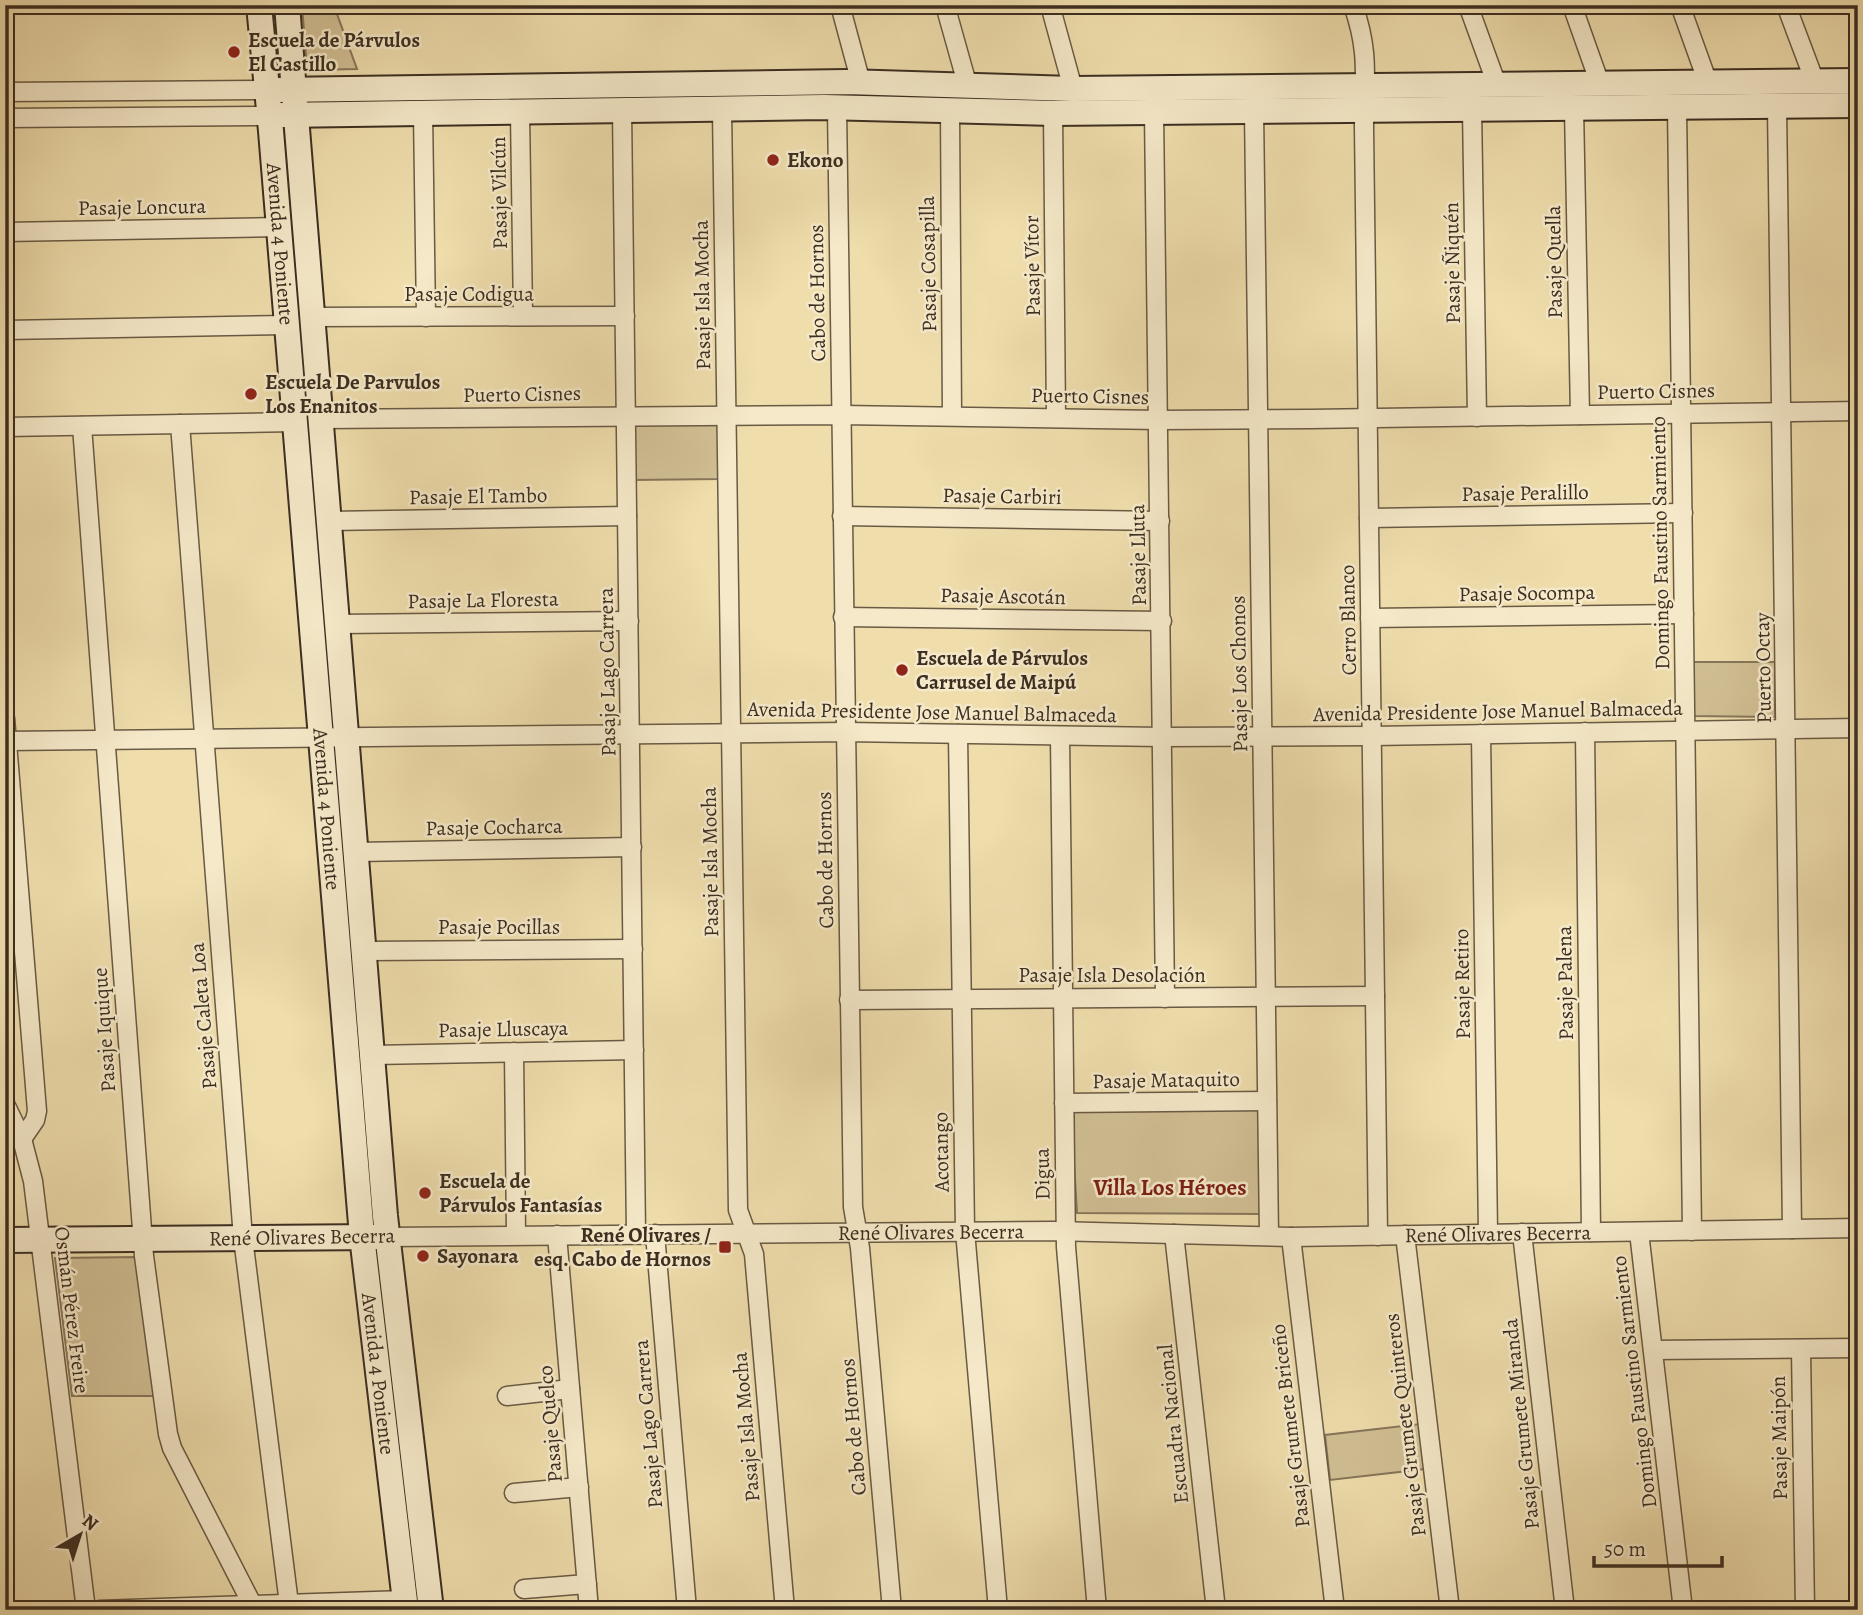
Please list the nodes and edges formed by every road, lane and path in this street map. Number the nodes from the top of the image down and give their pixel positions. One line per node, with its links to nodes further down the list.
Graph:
1 (259, 5): 21 (street, Avenida 4 Poniente)
2 (287, 5): 19 (street, Avenida 4 Poniente)
3 (840, 5): 13 (street)
4 (946, 5): 18 (street)
5 (1050, 5): 20 (street)
6 (1353, 5): 16 (street, Cerro Blanco)
7 (1468, 5): 17 (street)
8 (1572, 5): 15 (street)
9 (1680, 5): 14 (street)
10 (1786, 5): 12 (street)
11 (1858, 81): 12 (street)
12 (1815, 82): 14 (street)
13 (861, 83): 18 (street); 19 (street)
14 (1708, 83): 15 (street)
15 (1600, 84): 17 (street)
16 (1366, 85): 17 (street); 20 (street); 31 (street, Cerro Blanco)
17 (1497, 85)
18 (968, 87): 20 (street)
19 (294, 89): 21 (street); 38 (street, Avenida 4 Poniente)
20 (1073, 89)
21 (267, 90): 22 (street); 39 (street, Avenida 4 Poniente)
22 (5, 92)
23 (1858, 105): 24 (street)
24 (1777, 106): 25 (street); 50 (street, Puerto Octay)
25 (1676, 107): 27 (street); 51 (street, Domingo Faustino Sarmiento)
26 (838, 108): 30 (street); 32 (street); 53 (street, Cabo de Hornos)
27 (1574, 108): 28 (street); 54 (street, Pasaje Quella)
28 (1472, 109): 31 (street); 57 (street, Pasaje Ñiquén)
29 (622, 110): 30 (street); 34 (street); 44 (street, Pasaje Lago Carrera)
30 (722, 110): 52 (street, Pasaje Isla Mocha)
31 (1364, 110): 33 (street); 61 (street, Cerro Blanco)
32 (950, 111): 37 (street); 56 (street, Pasaje Cosapilla)
33 (1254, 111): 35 (street); 60 (street, Pasaje Los Chonos)
34 (520, 112): 36 (street); 43 (street, Pasaje Vilcún)
35 (1154, 112): 37 (street); 62 (street, Pasaje Lluta)
36 (423, 113): 38 (street); 46 (street)
37 (1053, 113): 58 (street, Pasaje Vítor)
38 (296, 115): 39 (street); 45 (street, Avenida 4 Poniente)
39 (270, 116): 40 (street); 41 (street, Avenida 4 Poniente)
40 (5, 118)
41 (279, 227): 42 (street, Pasaje Loncura); 47 (street, Avenida 4 Poniente)
42 (5, 232)
43 (523, 316): 44 (street, Pasaje Codigua); 46 (street, Pasaje Codigua)
44 (625, 316): 55 (street, Pasaje Lago Carrera)
45 (313, 317): 46 (street, Pasaje Codigua); 59 (street, Avenida 4 Poniente)
46 (426, 317)
47 (287, 325): 48 (street); 63 (street, Avenida 4 Poniente)
48 (5, 330)
49 (1858, 411): 50 (street, Puerto Cisnes)
50 (1781, 412): 51 (street, Puerto Cisnes); 81 (street, Puerto Octay)
51 (1681, 414): 54 (street, Puerto Cisnes); 67 (street, Domingo Faustino Sarmiento)
52 (726, 415): 53 (street, Puerto Cisnes); 55 (street, Puerto Cisnes); 85 (street, Pasaje Isla Mocha)
53 (842, 415): 56 (street, Puerto Cisnes); 69 (street, Cabo de Hornos)
54 (1580, 415): 57 (street, Puerto Cisnes)
55 (626, 416): 59 (street, Puerto Cisnes); 68 (street, Pasaje Lago Carrera)
56 (953, 416): 58 (street, Puerto Cisnes)
57 (1477, 417): 61 (street, Puerto Cisnes)
58 (1056, 418): 62 (street, Puerto Cisnes)
59 (321, 419): 71 (street, Avenida 4 Poniente)
60 (1258, 419): 61 (street, Puerto Cisnes); 62 (street, Puerto Cisnes); 94 (street, Pasaje Los Chonos)
61 (1368, 419): 70 (street, Cerro Blanco)
62 (1159, 420): 72 (street, Pasaje Lluta)
63 (295, 422): 64 (street); 91 (street, Avenida 4 Poniente)
64 (180, 424): 65 (street); 95 (street, Pasaje Caleta Loa)
65 (82, 426): 66 (street); 96 (street, Pasaje Iquique)
66 (5, 427)
67 (1683, 513): 70 (street, Pasaje Peralillo); 73 (street, Domingo Faustino Sarmiento)
68 (627, 516): 71 (street, Pasaje El Tambo); 76 (street, Pasaje Lago Carrera)
69 (842, 516): 72 (street, Pasaje Carbiri); 74 (street, Cabo de Hornos)
70 (1369, 518): 75 (street, Cerro Blanco)
71 (330, 521): 78 (street, Avenida 4 Poniente)
72 (1160, 521): 77 (street, Pasaje Lluta)
73 (1684, 614): 75 (street, Pasaje Socompa); 82 (street, Domingo Faustino Sarmiento)
74 (844, 617): 77 (street, Pasaje Ascotán); 83 (street, Cabo de Hornos)
75 (1370, 618): 90 (street, Cerro Blanco)
76 (629, 621): 78 (street, Pasaje La Floresta); 86 (street, Pasaje Lago Carrera)
77 (1162, 621): 93 (street, Pasaje Lluta)
78 (338, 624): 92 (street, Avenida 4 Poniente)
79 (5, 718): 97 (street)
80 (1858, 728): 81 (street, Avenida Presidente Jose Manuel Balmaceda)
81 (1786, 729): 82 (street, Avenida Presidente Jose Manuel Balmaceda); 116 (street, Puerto Octay)
82 (1686, 731): 84 (street, Avenida Presidente Jose Manuel Balmaceda); 120 (street, Domingo Faustino Sarmiento)
83 (846, 732): 85 (street, Avenida Presidente Jose Manuel Balmaceda); 87 (street, Avenida Presidente Jose Manuel Balmaceda); 107 (street, Cabo de Hornos)
84 (1585, 732): 88 (street, Avenida Presidente Jose Manuel Balmaceda); 121 (street, Pasaje Palena)
85 (731, 733): 86 (street, Avenida Presidente Jose Manuel Balmaceda); 123 (street, Pasaje Isla Mocha)
86 (630, 734): 92 (street, Avenida Presidente Jose Manuel Balmaceda); 98 (street, Pasaje Lago Carrera)
87 (958, 734): 89 (street, Avenida Presidente Jose Manuel Balmaceda); 105 (street, Acotango)
88 (1481, 734): 90 (street, Avenida Presidente Jose Manuel Balmaceda); 127 (street, Pasaje Retiro)
89 (1060, 736): 93 (street, Avenida Presidente Jose Manuel Balmaceda); 106 (street, Digua)
90 (1372, 736): 94 (street, Avenida Presidente Jose Manuel Balmaceda); 102 (street, Cerro Blanco)
91 (321, 737): 92 (street, Avenida Presidente Jose Manuel Balmaceda); 95 (street, Avenida Presidente Jose Manuel Balmaceda); 131 (street, Avenida 4 Poniente)
92 (348, 737): 99 (street, Avenida 4 Poniente)
93 (1161, 737): 94 (street, Avenida Presidente Jose Manuel Balmaceda); 104 (street, Pasaje Lluta)
94 (1262, 737): 103 (street, Pasaje Los Chonos)
95 (204, 738): 96 (street, Avenida Presidente Jose Manuel Balmaceda); 136 (street, Pasaje Caleta Loa)
96 (104, 740): 97 (street, Avenida Presidente Jose Manuel Balmaceda); 137 (street, Pasaje Iquique)
97 (6, 741): 114 (street)
98 (632, 847): 99 (street, Pasaje Cocharca); 100 (street, Pasaje Lago Carrera)
99 (357, 852): 101 (street, Avenida 4 Poniente)
100 (633, 949): 101 (street, Pasaje Pocillas); 108 (street, Pasaje Lago Carrera)
101 (365, 950): 110 (street, Avenida 4 Poniente)
102 (1376, 996): 103 (street, Pasaje Isla Desolación); 133 (street, Cerro Blanco)
103 (1266, 997): 104 (street, Pasaje Isla Desolación); 111 (street, Pasaje Los Chonos)
104 (1165, 998): 106 (street, Pasaje Isla Desolación)
105 (961, 999): 106 (street, Pasaje Isla Desolación); 107 (street, Pasaje Isla Desolación); 118 (street, Acotango)
106 (1063, 999): 112 (street, Digua)
107 (849, 1000): 117 (street, Cabo de Hornos)
108 (634, 1050): 109 (street, Pasaje Lluscaya); 125 (street, Pasaje Lago Carrera)
109 (514, 1052): 110 (street, Pasaje Lluscaya); 128 (street)
110 (373, 1055): 134 (street, Avenida 4 Poniente)
111 (1268, 1101): 112 (street, Pasaje Mataquito); 132 (street, Pasaje Los Chonos)
112 (1064, 1103): 119 (street, Digua)
113 (5, 1104): 114 (street, Osmán Pérez Freire)
114 (14, 1129): 139 (street, Osmán Pérez Freire)
115 (1858, 1228): 116 (street, René Olivares Becerra)
116 (1793, 1229): 120 (street, René Olivares Becerra)
117 (856, 1231): 118 (street, René Olivares Becerra); 123 (street, René Olivares Becerra); 158 (street, Cabo de Hornos)
118 (965, 1231): 119 (street, René Olivares Becerra); 159 (street, Acotango)
119 (1066, 1231): 126 (street, René Olivares Becerra); 160 (street, Digua)
120 (1692, 1231): 122 (street, René Olivares Becerra)
121 (1591, 1232): 122 (street, René Olivares Becerra); 124 (street, René Olivares Becerra)
122 (1639, 1232): 142 (street, Domingo Faustino Sarmiento)
123 (746, 1233): 125 (street, René Olivares Becerra); 157 (street, Pasaje Isla Mocha)
124 (1522, 1233): 127 (street, René Olivares Becerra); 164 (street, Pasaje Grumete Miranda)
125 (646, 1234): 129 (street, René Olivares Becerra); 156 (street, Pasaje Lago Carrera)
126 (1174, 1234): 132 (street, René Olivares Becerra); 161 (street, Escuadra Nacional)
127 (1488, 1234): 130 (street, René Olivares Becerra)
128 (516, 1235): 129 (street, René Olivares Becerra); 134 (street, René Olivares Becerra)
129 (556, 1235): 143 (street, Pasaje Quelco)
130 (1405, 1235): 133 (street, René Olivares Becerra); 163 (street, Pasaje Grumete Quinteros)
131 (362, 1236): 134 (street, René Olivares Becerra); 136 (street, René Olivares Becerra); 150 (street, Avenida 4 Poniente)
132 (1269, 1236): 135 (street, René Olivares Becerra)
133 (1378, 1236): 135 (street, René Olivares Becerra)
134 (387, 1237): 154 (street, Avenida 4 Poniente)
135 (1291, 1237): 162 (street, Pasaje Grumete Briceño)
136 (243, 1238): 137 (street, René Olivares Becerra); 149 (street, Pasaje Caleta Loa)
137 (143, 1239): 139 (street, René Olivares Becerra); 151 (street, Pasaje Iquique)
138 (5, 1240): 139 (street, René Olivares Becerra)
139 (41, 1240): 152 (street, Osmán Pérez Freire)
140 (1858, 1348): 141 (street)
141 (1801, 1349): 142 (street); 166 (street, Pasaje Maipón)
142 (1653, 1350): 165 (street, Domingo Faustino Sarmiento)
143 (570, 1389): 144 (street); 145 (street, Pasaje Quelco)
144 (507, 1396)
145 (579, 1487): 146 (street); 147 (street, Pasaje Quelco)
146 (514, 1493)
147 (587, 1584): 148 (street); 155 (street, Pasaje Quelco)
148 (524, 1589)
149 (289, 1604): 150 (street); 151 (street)
150 (406, 1605)
151 (254, 1607): 153 (street)
152 (86, 1610)
153 (99, 1610)
154 (430, 1610)
155 (589, 1610)
156 (687, 1610)
157 (785, 1610)
158 (892, 1610)
159 (998, 1610)
160 (1097, 1610)
161 (1216, 1610)
162 (1335, 1610)
163 (1450, 1610)
164 (1565, 1610)
165 (1683, 1610)
166 (1805, 1610)

